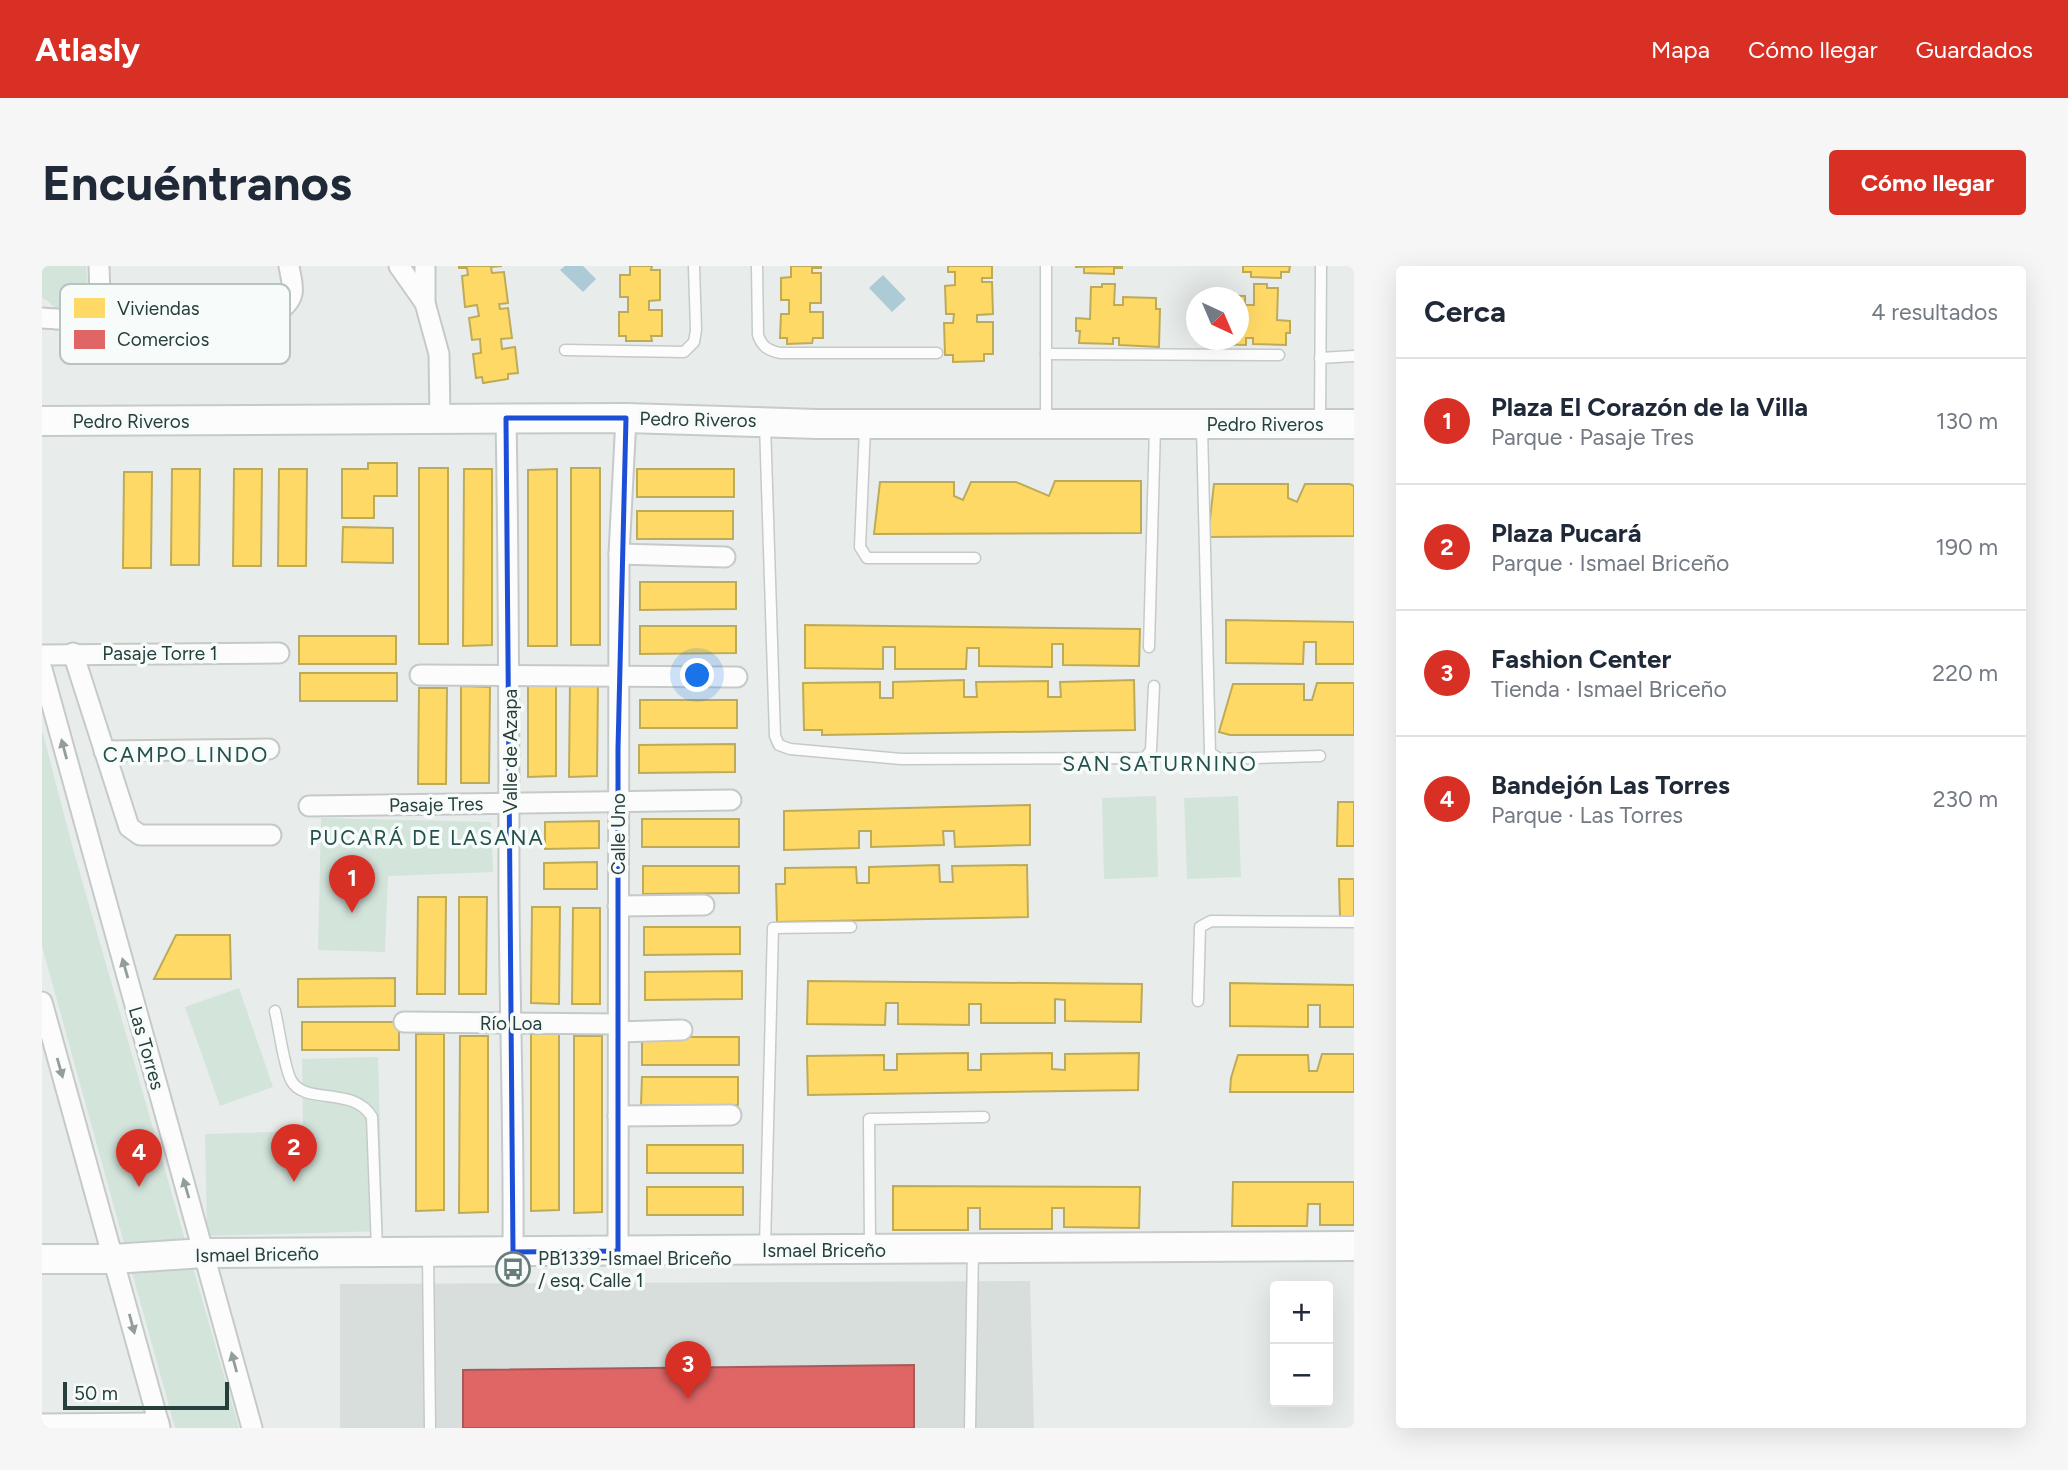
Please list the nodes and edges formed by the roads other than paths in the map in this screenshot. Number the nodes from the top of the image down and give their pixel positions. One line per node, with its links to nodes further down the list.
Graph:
1 (99, 266): 9 (street)
2 (289, 266): 10 (street)
3 (399, 266): 11 (street)
4 (425, 266): 11 (street)
5 (694, 266): 14 (lane)
6 (757, 266): 15 (lane)
7 (1045, 266): 16 (lane)
8 (1321, 266): 19 (lane)
9 (100, 284)
10 (290, 302)
11 (425, 303): 22 (street)
12 (42, 318): 13 (street)
13 (60, 319)
14 (565, 350)
15 (937, 353)
16 (1046, 354): 17 (lane); 25 (lane)
17 (1279, 355)
18 (1354, 356): 19 (lane)
19 (1320, 358): 29 (lane)
20 (506, 418): 21 (street, Pedro Riveros); 22 (street, Pedro Riveros); 40 (street, Valle de Azapa)
21 (626, 418): 23 (street, Pedro Riveros); 31 (street, Calle Uno)
22 (440, 419): 24 (street, Pedro Riveros)
23 (765, 420): 28 (street, Pedro Riveros); 43 (lane)
24 (42, 421)
25 (1046, 423): 26 (street, Pedro Riveros); 28 (street, Pedro Riveros)
26 (1155, 423): 27 (street, Pedro Riveros); 34 (lane)
27 (1202, 423): 29 (street, Pedro Riveros); 46 (lane)
28 (865, 424): 33 (lane)
29 (1320, 424): 30 (street, Pedro Riveros)
30 (1354, 424)
31 (618, 554): 32 (street); 41 (street, Calle Uno)
32 (725, 557)
33 (975, 558)
34 (1149, 647)
35 (73, 653): 36 (street, Pasaje Torre 1); 37 (street, Pasaje Torre 1); 45 (street)
36 (279, 653)
37 (42, 655)
38 (42, 669): 75 (street, Las Torres, one-way to 38)
39 (419, 675): 40 (street)
40 (510, 676): 41 (street); 49 (street, Valle de Azapa)
41 (618, 676): 42 (street); 48 (street, Calle Uno)
42 (737, 677)
43 (1154, 686)
44 (269, 749): 45 (street)
45 (104, 751): 51 (street)
46 (1320, 756)
47 (732, 800): 48 (street, Pasaje Tres)
48 (618, 802): 49 (street, Pasaje Tres); 52 (street, Calle Uno)
49 (510, 803): 50 (street, Pasaje Tres); 60 (street, Valle de Azapa)
50 (309, 806)
51 (271, 835)
52 (618, 905): 53 (street); 61 (street, Calle Uno)
53 (704, 905)
54 (1354, 922): 56 (lane)
55 (851, 927): 69 (lane)
56 (1198, 1001)
57 (42, 1002): 63 (street)
58 (275, 1011): 74 (lane)
59 (404, 1022): 60 (street, Río Loa)
60 (511, 1023): 61 (street, Río Loa); 73 (street, Valle de Azapa)
61 (618, 1028): 62 (street, Río Loa); 65 (street, Calle Uno)
62 (682, 1030)
63 (47, 1035): 77 (street, one-way to 77)
64 (731, 1115): 65 (street)
65 (618, 1116): 71 (street, Calle Uno)
66 (984, 1117): 70 (lane)
67 (1354, 1247): 68 (street, Ismael Briceño)
68 (973, 1249): 70 (street, Ismael Briceño); 82 (lane)
69 (765, 1250): 70 (street, Ismael Briceño); 71 (street, Ismael Briceño)
70 (870, 1250)
71 (618, 1251): 73 (street, Ismael Briceño)
72 (428, 1252): 73 (street, Ismael Briceño); 74 (street, Ismael Briceño); 81 (lane)
73 (513, 1252)
74 (378, 1253): 75 (street, Ismael Briceño)
75 (204, 1254): 77 (street, Ismael Briceño); 80 (street, Las Torres, one-way to 75)
76 (42, 1259): 77 (street, Ismael Briceño)
77 (113, 1259): 79 (street, one-way to 79)
78 (42, 1424): 79 (street)
79 (160, 1426)
80 (252, 1428)
81 (430, 1428)
82 (970, 1428)

